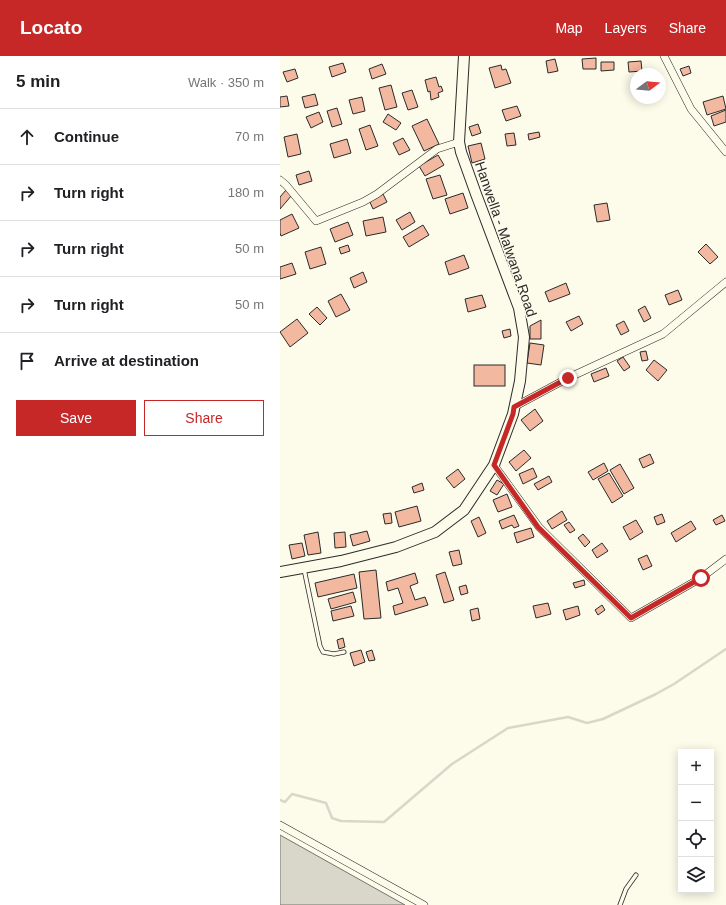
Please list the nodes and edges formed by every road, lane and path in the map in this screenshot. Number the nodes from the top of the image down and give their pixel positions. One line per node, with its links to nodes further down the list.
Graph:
1 (464, 56): 3 (street, Hanwella - Malwana Road)
2 (664, 56): 4 (street)
3 (459, 142): 5 (street); 7 (street, Hanwella - Malwana Road)
4 (726, 152)
5 (280, 180)
6 (726, 282): 7 (street)
7 (514, 407): 8 (street, Hanwella - Malwana Road)
8 (494, 465): 9 (street); 10 (street, Hanwella - Malwana Road)
9 (726, 559)
10 (303, 568): 11 (street, Hanwella - Malwana Road); 12 (lane)
11 (280, 572)
12 (344, 652)
13 (280, 825): 15 (street)
14 (636, 875): 16 (lane)
15 (424, 905)
16 (620, 905)

